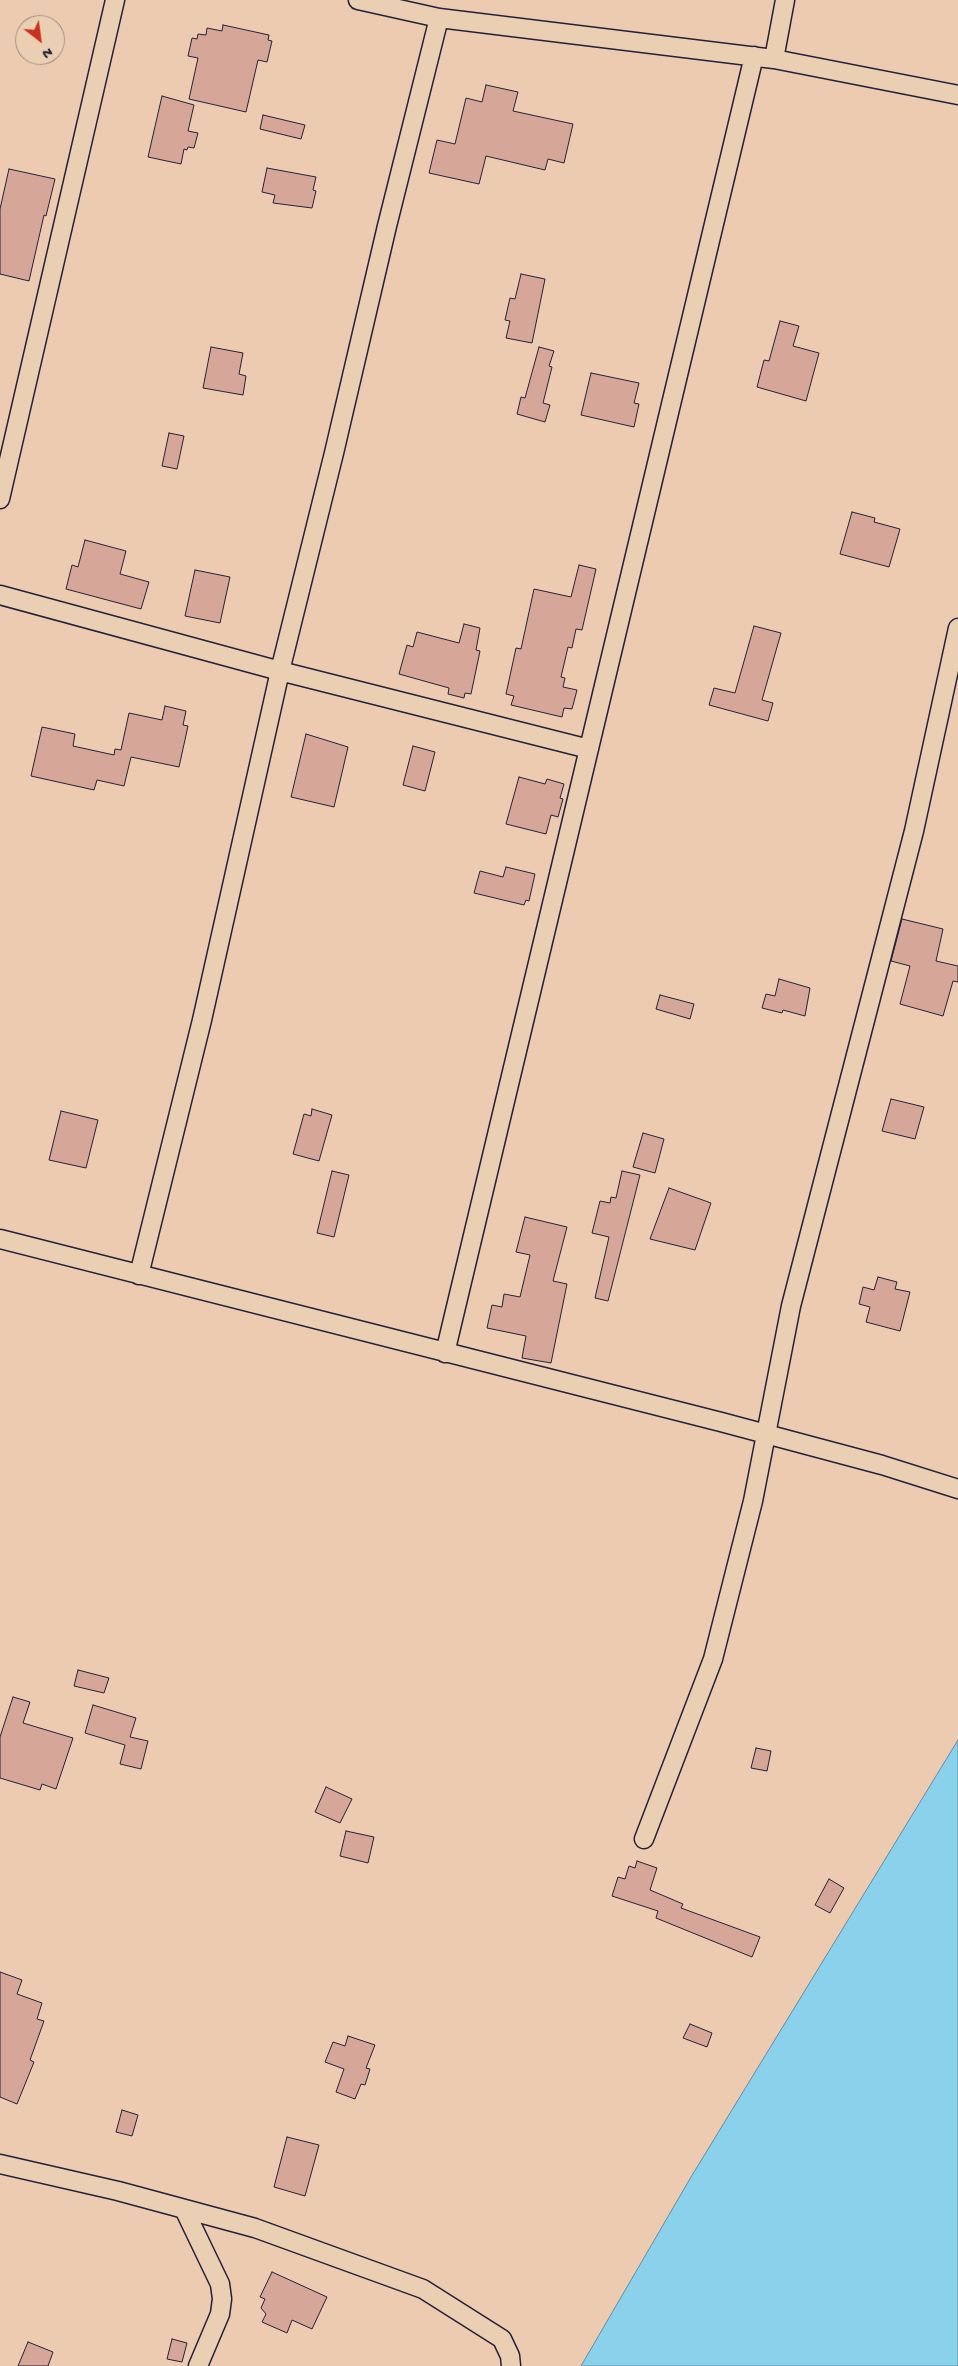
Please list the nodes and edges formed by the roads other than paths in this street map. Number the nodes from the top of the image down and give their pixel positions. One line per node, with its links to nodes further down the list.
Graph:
1 (115, 0): 8 (street)
2 (358, 0): 4 (street)
3 (785, 0): 6 (street)
4 (439, 18): 5 (street); 11 (street)
5 (754, 56): 6 (street); 12 (street)
6 (774, 59): 7 (street)
7 (958, 95)
8 (0, 499)
9 (0, 595): 11 (street)
10 (958, 628): 16 (street)
11 (280, 672): 12 (street); 14 (street)
12 (589, 749): 15 (street)
13 (0, 1239): 14 (street)
14 (139, 1275): 15 (street)
15 (446, 1353): 16 (street)
16 (766, 1434): 17 (street); 18 (street)
17 (958, 1489)
18 (644, 1839)
19 (0, 2164): 20 (street)
20 (184, 2209): 21 (street); 22 (street)
21 (198, 2366)
22 (511, 2366)

